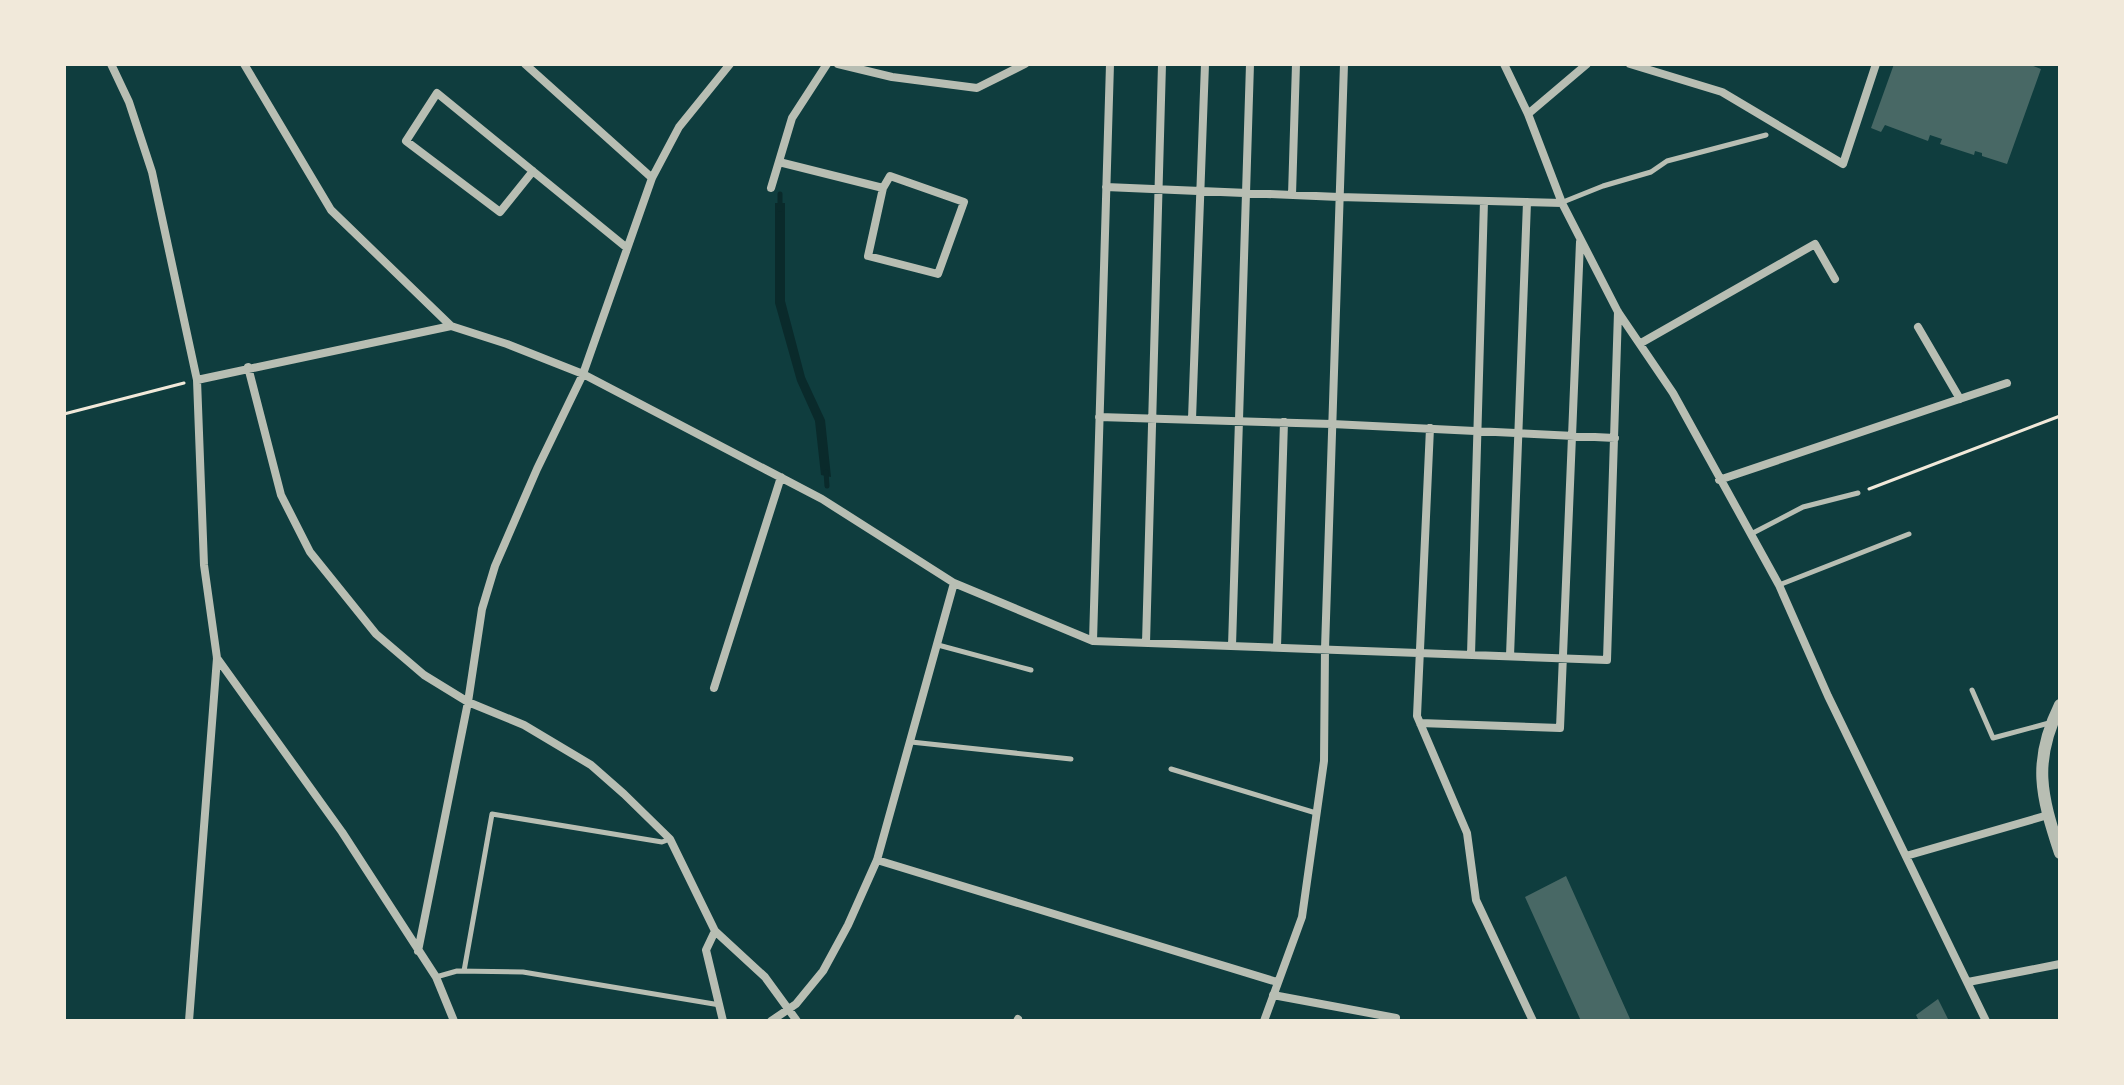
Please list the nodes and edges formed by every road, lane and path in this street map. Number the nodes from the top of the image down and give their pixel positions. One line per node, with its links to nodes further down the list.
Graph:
1 (111, 64): 43 (street)
2 (244, 64): 38 (street)
3 (525, 64): 22 (street)
4 (730, 64): 22 (street)
5 (827, 64): 20 (street)
6 (838, 64): 7 (street)
7 (1025, 64)
8 (1110, 64): 23 (street)
9 (1162, 64): 26 (street)
10 (1205, 64): 27 (street)
11 (1250, 64): 28 (street)
12 (1296, 64): 29 (street)
13 (1344, 64): 30 (street)
14 (1504, 64): 18 (street)
15 (1587, 64): 18 (street)
16 (1630, 64): 17 (street)
17 (1876, 64)
18 (1528, 114): 33 (street)
19 (1766, 135): 33 (lane)
20 (779, 162): 24 (street); 25 (street)
21 (533, 171): 21 (street); 35 (street)
22 (652, 178): 35 (street)
23 (1106, 187): 26 (street); 48 (street)
24 (771, 188)
25 (883, 188): 25 (street)
26 (1159, 189): 27 (street); 49 (street)
27 (1201, 191): 28 (street); 50 (street)
28 (1246, 193): 29 (street); 51 (street)
29 (1292, 195): 30 (street)
30 (1339, 197): 31 (street); 53 (street)
31 (1484, 201): 32 (street); 55 (street)
32 (1527, 202): 33 (street); 56 (street)
33 (1562, 203): 34 (street)
34 (1580, 238): 37 (street); 57 (street)
35 (627, 248): 42 (street)
36 (1835, 279): 40 (street)
37 (1618, 312): 40 (street); 58 (street)
38 (451, 326): 41 (street); 42 (street)
39 (1918, 327): 45 (street)
40 (1641, 343): 60 (street)
41 (248, 367): 43 (street); 80 (street)
42 (583, 374): 59 (street); 80 (street)
43 (197, 380): 46 (path); 75 (street)
44 (2007, 383): 45 (street)
45 (1960, 399): 60 (street)
46 (64, 414)
47 (2060, 416): 61 (path)
48 (1099, 417): 49 (street); 66 (street)
49 (1152, 418): 50 (street); 67 (street)
50 (1192, 419): 51 (street)
51 (1240, 421): 52 (street); 69 (street)
52 (1284, 422): 53 (street); 70 (street)
53 (1332, 424): 54 (street); 71 (street)
54 (1430, 428): 55 (street); 72 (street)
55 (1477, 431): 56 (street); 73 (street)
56 (1518, 433): 57 (street); 74 (street)
57 (1571, 435): 58 (street); 76 (street)
58 (1615, 438): 76 (street)
59 (781, 477): 64 (street); 78 (street)
60 (1719, 480): 62 (street)
61 (1858, 493): 62 (lane)
62 (1750, 534): 65 (street)
63 (1909, 534): 65 (lane)
64 (954, 583): 66 (street); 68 (street)
65 (1779, 585): 91 (street)
66 (1093, 641): 67 (street)
67 (1146, 643): 69 (street)
68 (938, 645): 77 (lane); 84 (street)
69 (1232, 646): 70 (street)
70 (1277, 647): 71 (street)
71 (1325, 649): 72 (street); 87 (street)
72 (1421, 654): 73 (street); 82 (street)
73 (1471, 655): 74 (street)
74 (1510, 656): 76 (street)
75 (217, 658): 94 (street); 104 (street)
76 (1563, 658): 82 (street)
77 (1031, 670)
78 (714, 688)
79 (1972, 690): 83 (lane)
80 (468, 702): 89 (street); 94 (street)
81 (2060, 705): 83 (street)
82 (1420, 723): 110 (street)
83 (2051, 723): 88 (street)
84 (911, 742): 85 (lane); 92 (street)
85 (1071, 759)
86 (1171, 769): 87 (lane)
87 (1317, 813): 98 (street)
88 (2048, 815): 90 (street); 91 (street)
89 (670, 839): 93 (street); 96 (lane)
90 (2060, 853)
91 (1906, 856): 99 (street)
92 (877, 860): 98 (street); 102 (street)
93 (715, 931): 101 (street); 102 (street)
94 (418, 951): 97 (street)
95 (2060, 964): 99 (street)
96 (464, 971): 97 (lane); 101 (lane)
97 (436, 977): 105 (street)
98 (1277, 982): 100 (street)
99 (1968, 982): 111 (street)
100 (1273, 995): 103 (street); 109 (street)
101 (720, 1005): 106 (street)
102 (788, 1010): 107 (street); 108 (street)
103 (1396, 1018)
104 (189, 1021)
105 (454, 1021)
106 (723, 1021)
107 (771, 1021)
108 (797, 1021)
109 (1264, 1021)
110 (1533, 1021)
111 (1986, 1021)

